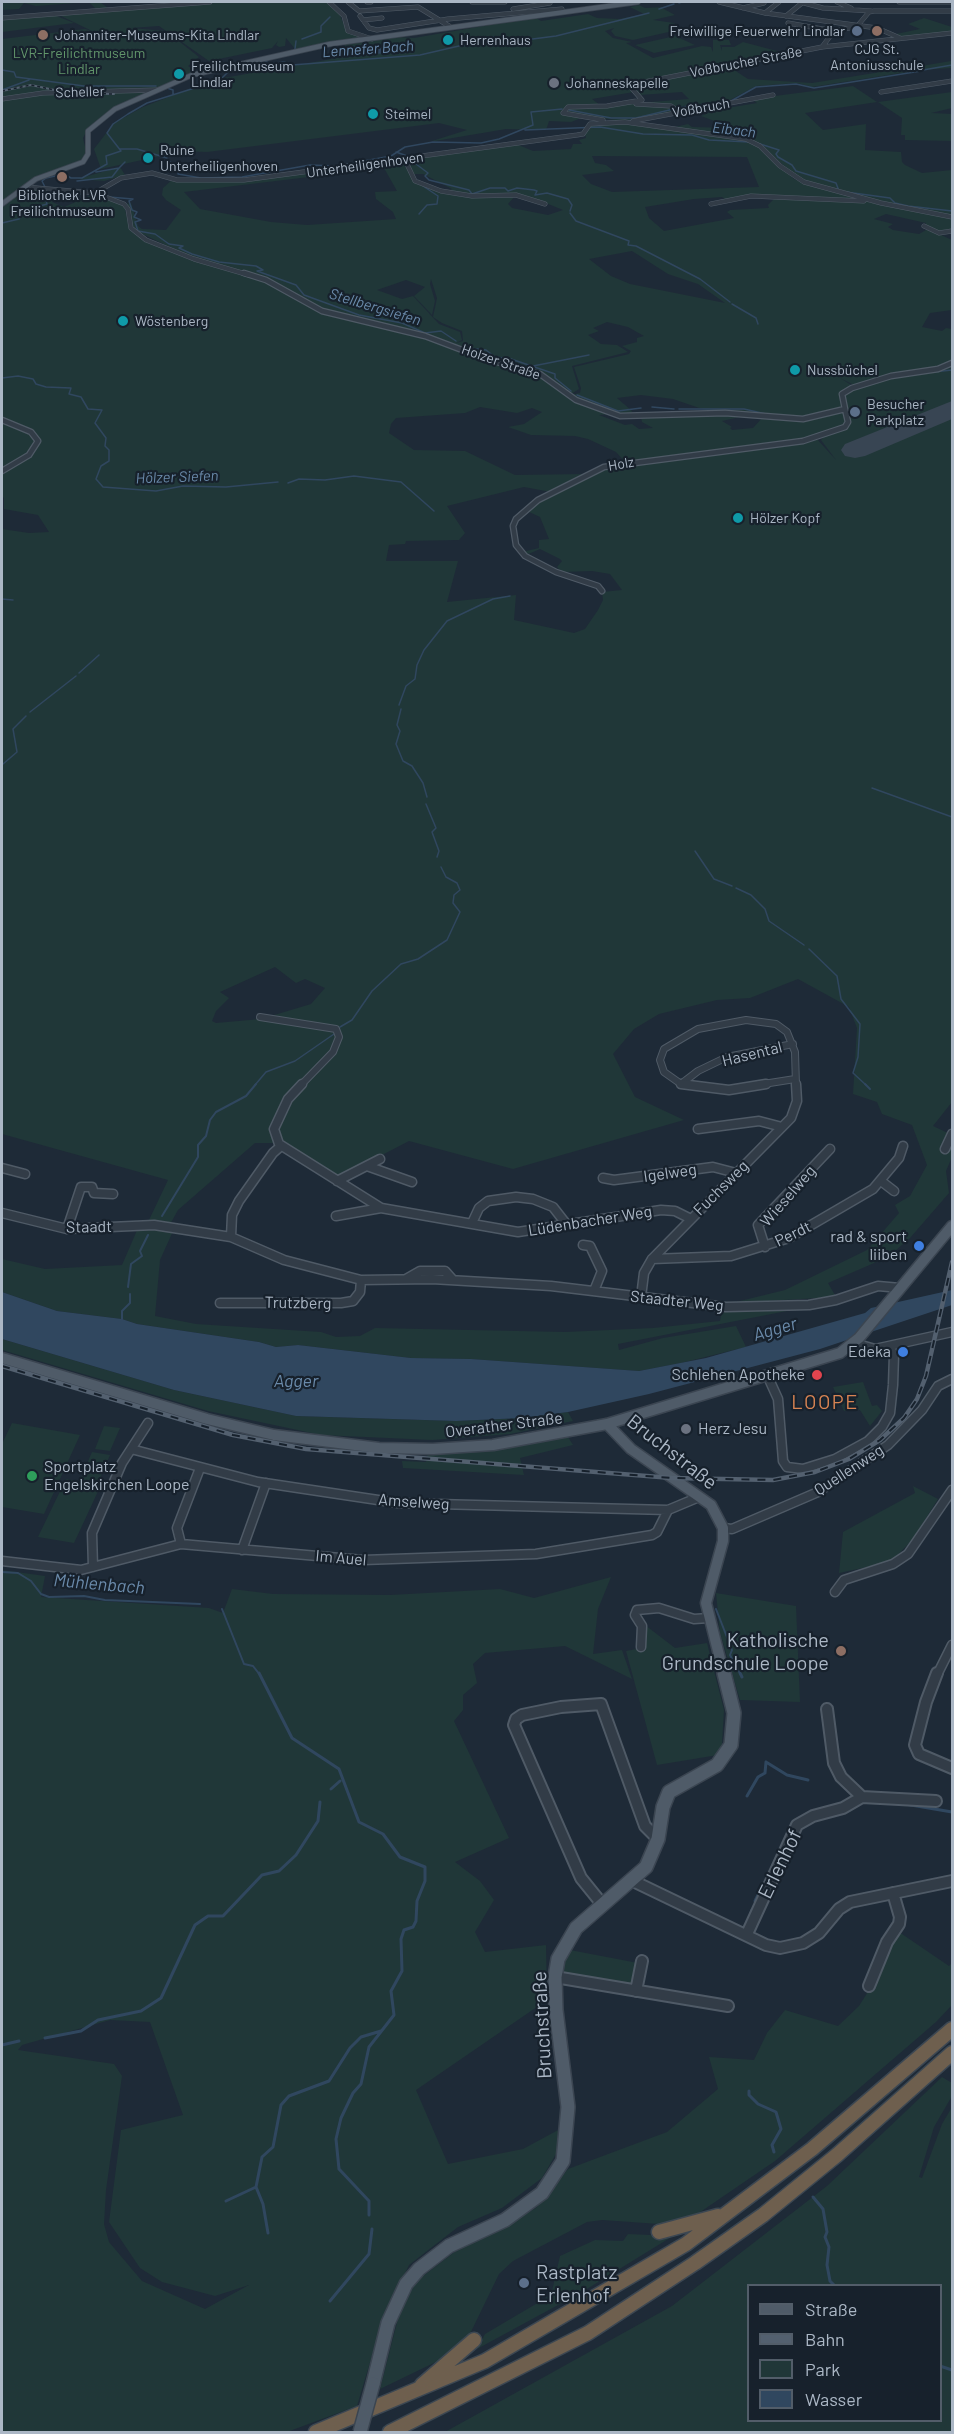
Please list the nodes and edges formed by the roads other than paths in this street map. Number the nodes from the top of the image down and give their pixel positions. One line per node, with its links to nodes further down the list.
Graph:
1 (210, 2): 29 (street)
2 (329, 2): 38 (street)
3 (348, 2): 23 (street)
4 (472, 2): 5 (street)
5 (506, 2)
6 (638, 2): 35 (main road)
7 (721, 2): 17 (street)
8 (779, 2): 26 (street)
9 (801, 2): 18 (street); 28 (street)
10 (837, 2): 20 (street)
11 (867, 2): 21 (street)
12 (899, 2): 13 (street); 22 (street)
13 (917, 2): 14 (street)
14 (952, 2)
15 (550, 3): 27 (street)
16 (764, 3): 17 (street)
17 (742, 8): 26 (street)
18 (823, 8): 20 (street); 31 (street)
19 (562, 9): 27 (street)
20 (855, 9): 21 (street)
21 (874, 10): 22 (street); 34 (street)
22 (899, 11): 24 (street)
23 (360, 13): 32 (street); 33 (street)
24 (952, 13)
25 (468, 14): 27 (street)
26 (765, 14): 28 (street)
27 (480, 16): 33 (street)
28 (786, 16): 31 (street)
29 (2, 18)
30 (382, 18): 32 (street)
31 (808, 19): 34 (street); 36 (street)
32 (363, 20): 33 (street)
33 (440, 20): 35 (street)
34 (857, 25): 36 (street); 39 (street)
35 (449, 26): 38 (main road)
36 (834, 31): 40 (street, Voßbrucher Straße)
37 (952, 35): 39 (street)
38 (372, 39): 42 (main road)
39 (900, 39): 40 (street)
40 (822, 47): 46 (street, Voßbrucher Straße)
41 (952, 81): 43 (street)
42 (158, 90): 45 (street, Scheller); 52 (main road)
43 (881, 92)
44 (773, 95): 47 (street, Voßbruch)
45 (2, 99)
46 (632, 103): 47 (street, Voßbruch); 48 (street, Voßbruch)
47 (677, 109): 49 (street, Voßbruch)
48 (613, 122): 49 (street, Voßbruch); 50 (street, Voßbruch)
49 (629, 123): 54 (street, Voßbruch)
50 (530, 140): 51 (street, Unterheiligenhoven)
51 (405, 160): 53 (street, Unterheiligenhoven); 56 (street)
52 (25, 187): 53 (street); 55 (main road)
53 (95, 193): 62 (street, Holzer Straße)
54 (876, 201): 57 (street); 58 (street)
55 (2, 204)
56 (546, 204)
57 (711, 204)
58 (952, 217)
59 (924, 226): 60 (street)
60 (952, 231)
61 (952, 363): 62 (street)
62 (845, 409): 65 (street, Holz)
63 (2, 420): 64 (street)
64 (2, 471)
65 (602, 591)
66 (260, 1017): 73 (street)
67 (793, 1044): 68 (street, Fuchsweg); 69 (street, Hasental); 69 (street)
68 (795, 1079): 69 (street); 70 (street, Fuchsweg)
69 (681, 1084)
70 (782, 1127): 71 (street); 80 (street, Fuchsweg)
71 (698, 1130)
72 (952, 1134): 76 (street)
73 (281, 1146): 83 (street, Lüdenbacher Weg); 97 (street)
74 (903, 1146): 84 (street, Perdt)
75 (830, 1149): 99 (street, Wieselweg)
76 (945, 1149)
77 (380, 1159): 78 (street)
78 (367, 1166): 83 (street); 85 (street)
79 (2, 1168): 81 (street)
80 (736, 1173): 82 (street, Igelweg); 91 (street, Fuchsweg)
81 (25, 1174)
82 (603, 1178)
83 (337, 1181): 88 (street, Lüdenbacher Weg)
84 (881, 1181): 86 (street); 99 (street, Perdt)
85 (412, 1182)
86 (894, 1191)
87 (113, 1194): 96 (street)
88 (381, 1208): 90 (street, Lüdenbacher Weg); 92 (street, Lüdenbacher Weg)
89 (2, 1213): 96 (street, Staadt)
90 (336, 1216)
91 (691, 1218): 93 (street, Lüdenbacher Weg); 100 (street, Fuchsweg)
92 (472, 1223): 93 (street, Lüdenbacher Weg); 93 (street)
93 (567, 1225)
94 (952, 1226): 102 (main road, Overather Straße)
95 (178, 1228): 96 (street, Staadt); 97 (street, Staadter Weg)
96 (67, 1229)
97 (231, 1237): 101 (street, Staadter Weg)
98 (584, 1245): 103 (street)
99 (765, 1247): 100 (street, Perdt)
100 (652, 1259): 104 (street, Fuchsweg)
101 (361, 1280): 103 (street, Staadter Weg); 105 (street, Trutzberg)
102 (900, 1288): 104 (street, Staadter Weg); 107 (main road, Overather Straße)
103 (594, 1291): 104 (street, Staadter Weg)
104 (641, 1297)
105 (220, 1303)
106 (952, 1332): 108 (street)
107 (857, 1340): 108 (street); 110 (main road, Overather Straße)
108 (889, 1346): 110 (street)
109 (2, 1358): 113 (main road, Overather Straße)
110 (768, 1377): 113 (main road, Overather Straße)
111 (952, 1379): 120 (street, Quellenweg)
112 (148, 1423): 114 (street)
113 (607, 1424): 118 (main road, Bruchstraße)
114 (131, 1449): 115 (street, Amselweg); 124 (street)
115 (200, 1468): 116 (street, Amselweg); 121 (street)
116 (266, 1483): 119 (street, Amselweg); 122 (street)
117 (952, 1490): 125 (street)
118 (699, 1497): 119 (street, Amselweg); 120 (main road, Bruchstraße)
119 (668, 1510): 122 (street, Im Auel)
120 (723, 1528): 126 (main road, Bruchstraße)
121 (180, 1544): 122 (street, Im Auel); 124 (street, Im Auel)
122 (242, 1550)
123 (2, 1561): 124 (street, Im Auel)
124 (93, 1567)
125 (835, 1592)
126 (709, 1618): 128 (street); 133 (main road, Bruchstraße)
127 (952, 1645): 130 (street)
128 (641, 1647)
129 (827, 1709): 131 (street)
130 (952, 1768)
131 (862, 1797): 132 (street, Erlenhof); 138 (street, Erlenhof)
132 (936, 1801)
133 (658, 1839): 134 (main road, Bruchstraße); 137 (street)
134 (633, 1881): 137 (main road, Bruchstraße); 138 (street)
135 (952, 1881): 136 (street)
136 (893, 1893): 138 (street); 141 (street)
137 (602, 1904): 140 (main road, Bruchstraße)
138 (747, 1934)
139 (642, 1961): 142 (street)
140 (555, 1977): 142 (street); 151 (main road, Bruchstraße, bridge)
141 (869, 1986)
142 (636, 1991): 143 (street)
143 (728, 2006)
144 (952, 2029): 146 (highway)
145 (952, 2053): 152 (highway)
146 (724, 2214): 147 (highway); 149 (highway)
147 (659, 2232)
148 (474, 2340): 149 (highway)
149 (414, 2392): 150 (highway)
150 (316, 2433)
151 (360, 2433)
152 (390, 2433)

